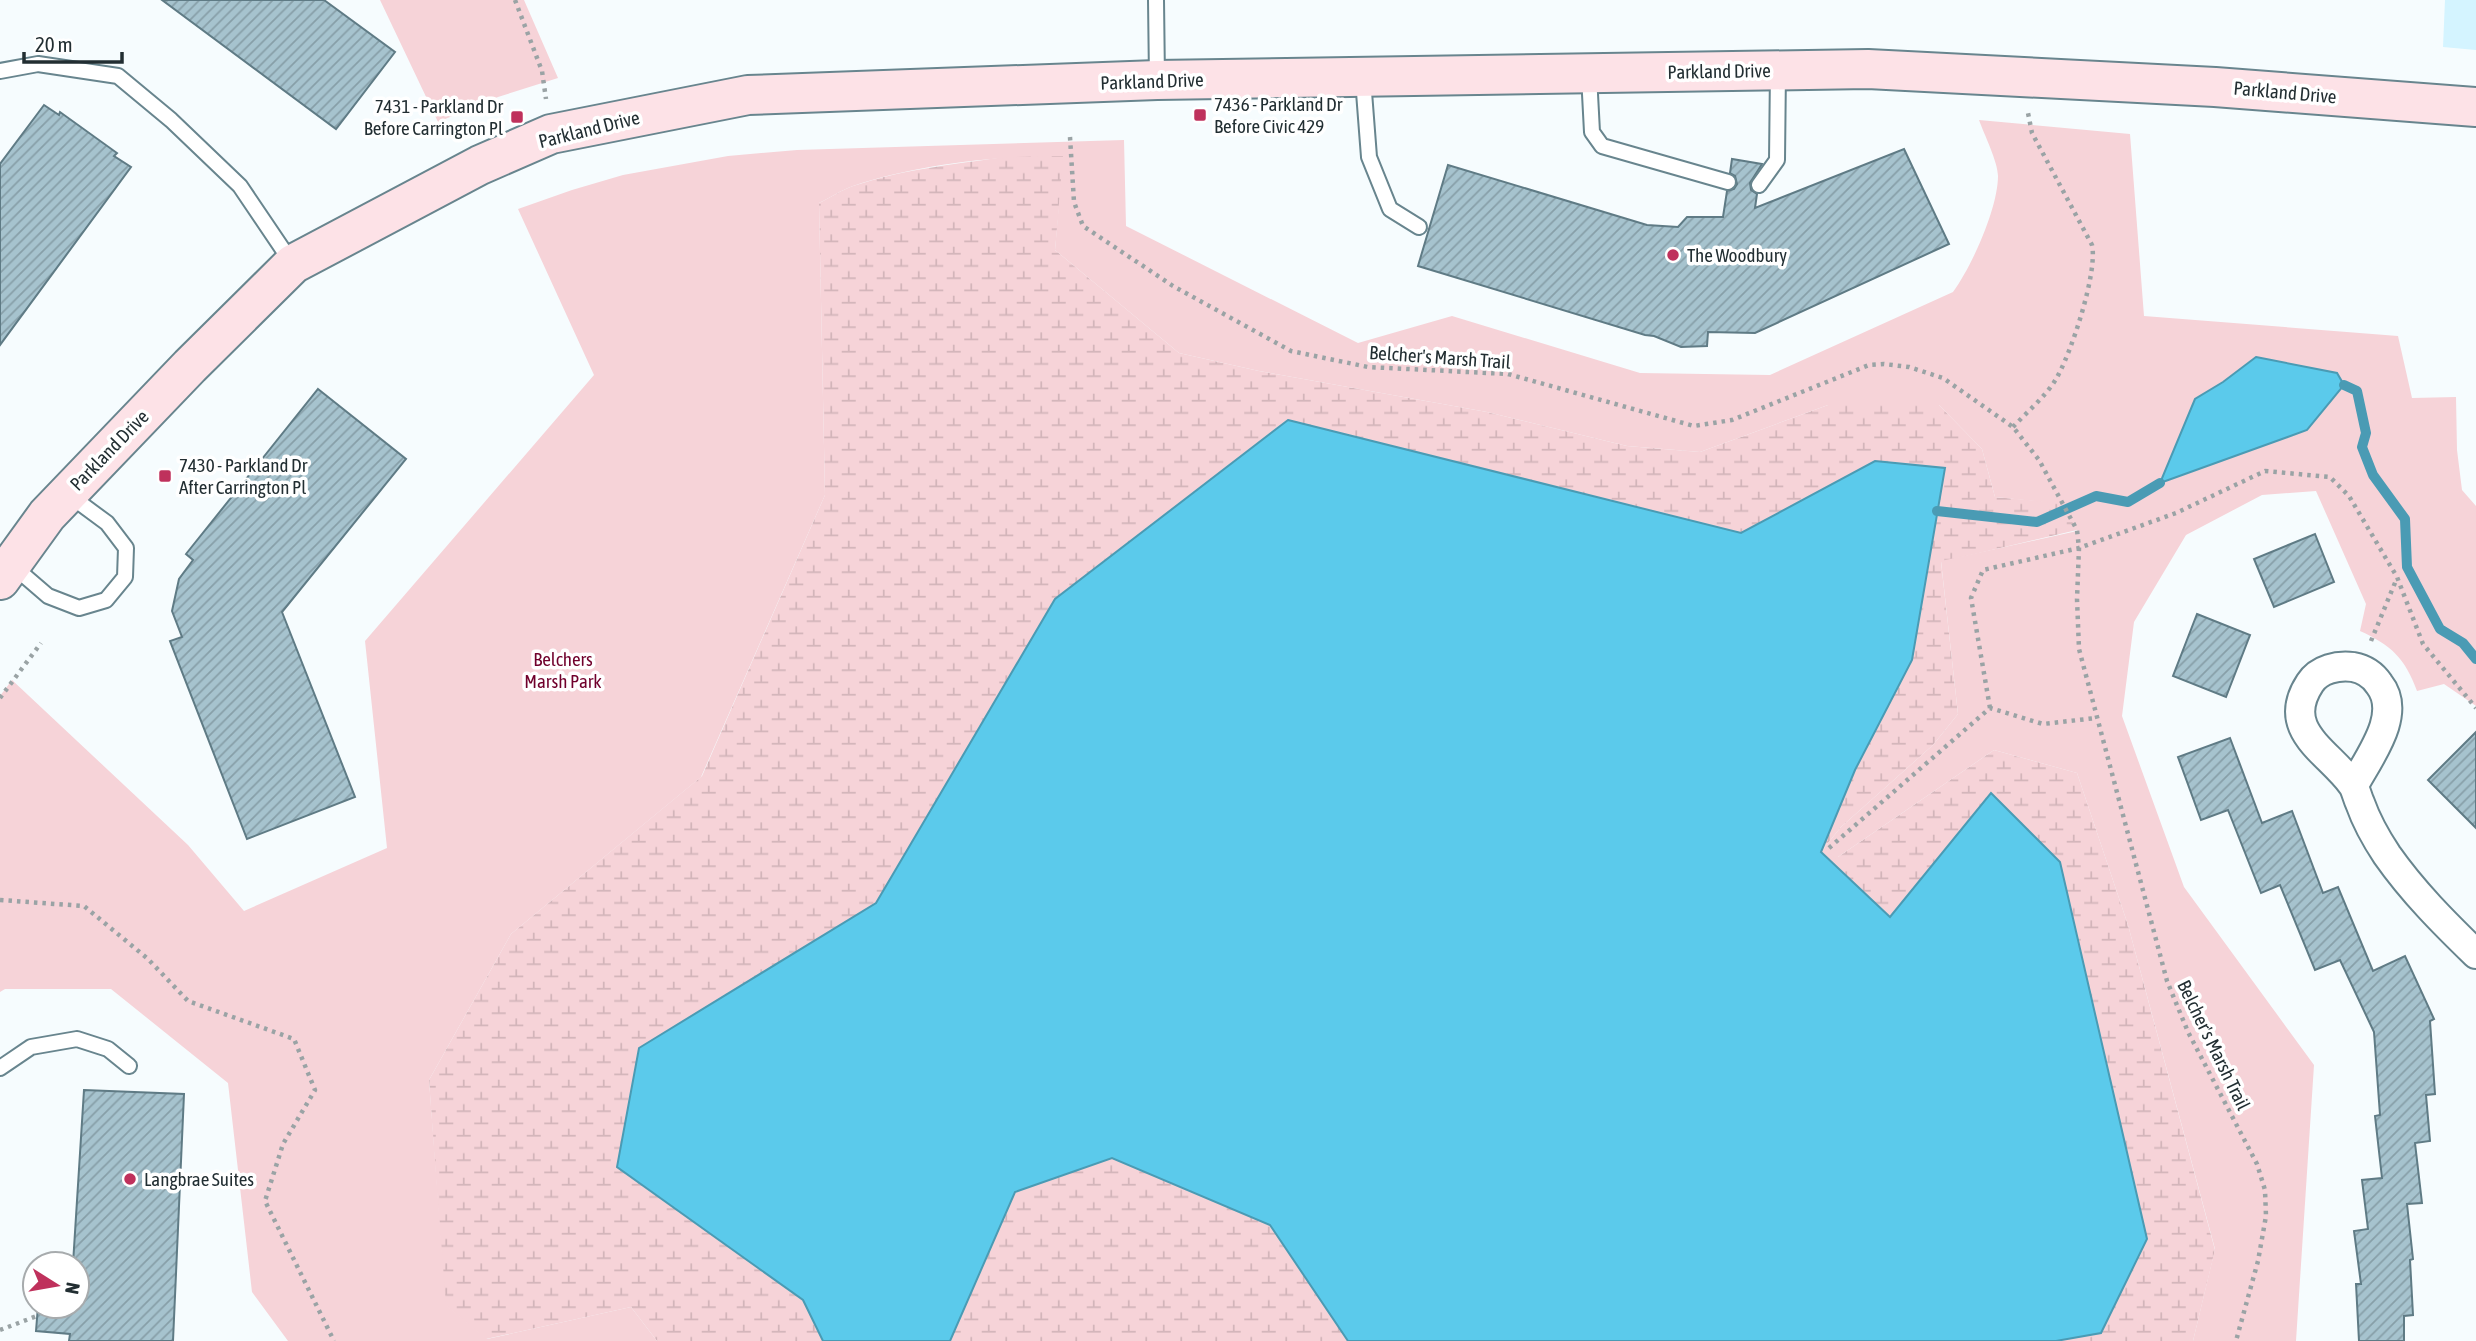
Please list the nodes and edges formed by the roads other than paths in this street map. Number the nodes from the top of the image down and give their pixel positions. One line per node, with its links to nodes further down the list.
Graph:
1 (1156, 0): 6 (lane)
2 (1778, 70): 4 (street, Parkland Drive); 7 (street, Parkland Drive); 9 (lane)
3 (0, 71): 11 (lane)
4 (1589, 74): 5 (street, Parkland Drive); 8 (lane)
5 (1362, 77): 6 (street, Parkland Drive); 10 (lane)
6 (1157, 80): 11 (street, Parkland Drive)
7 (2476, 107)
8 (1728, 182)
9 (1759, 185)
10 (1419, 227)
11 (293, 264): 12 (street, Parkland Drive)
12 (67, 494): 13 (street, Parkland Drive); 13 (lane)
13 (6, 572)
14 (2354, 785): 14 (street); 15 (street)
15 (2476, 954)
16 (129, 1066): 17 (lane)
17 (0, 1068)

